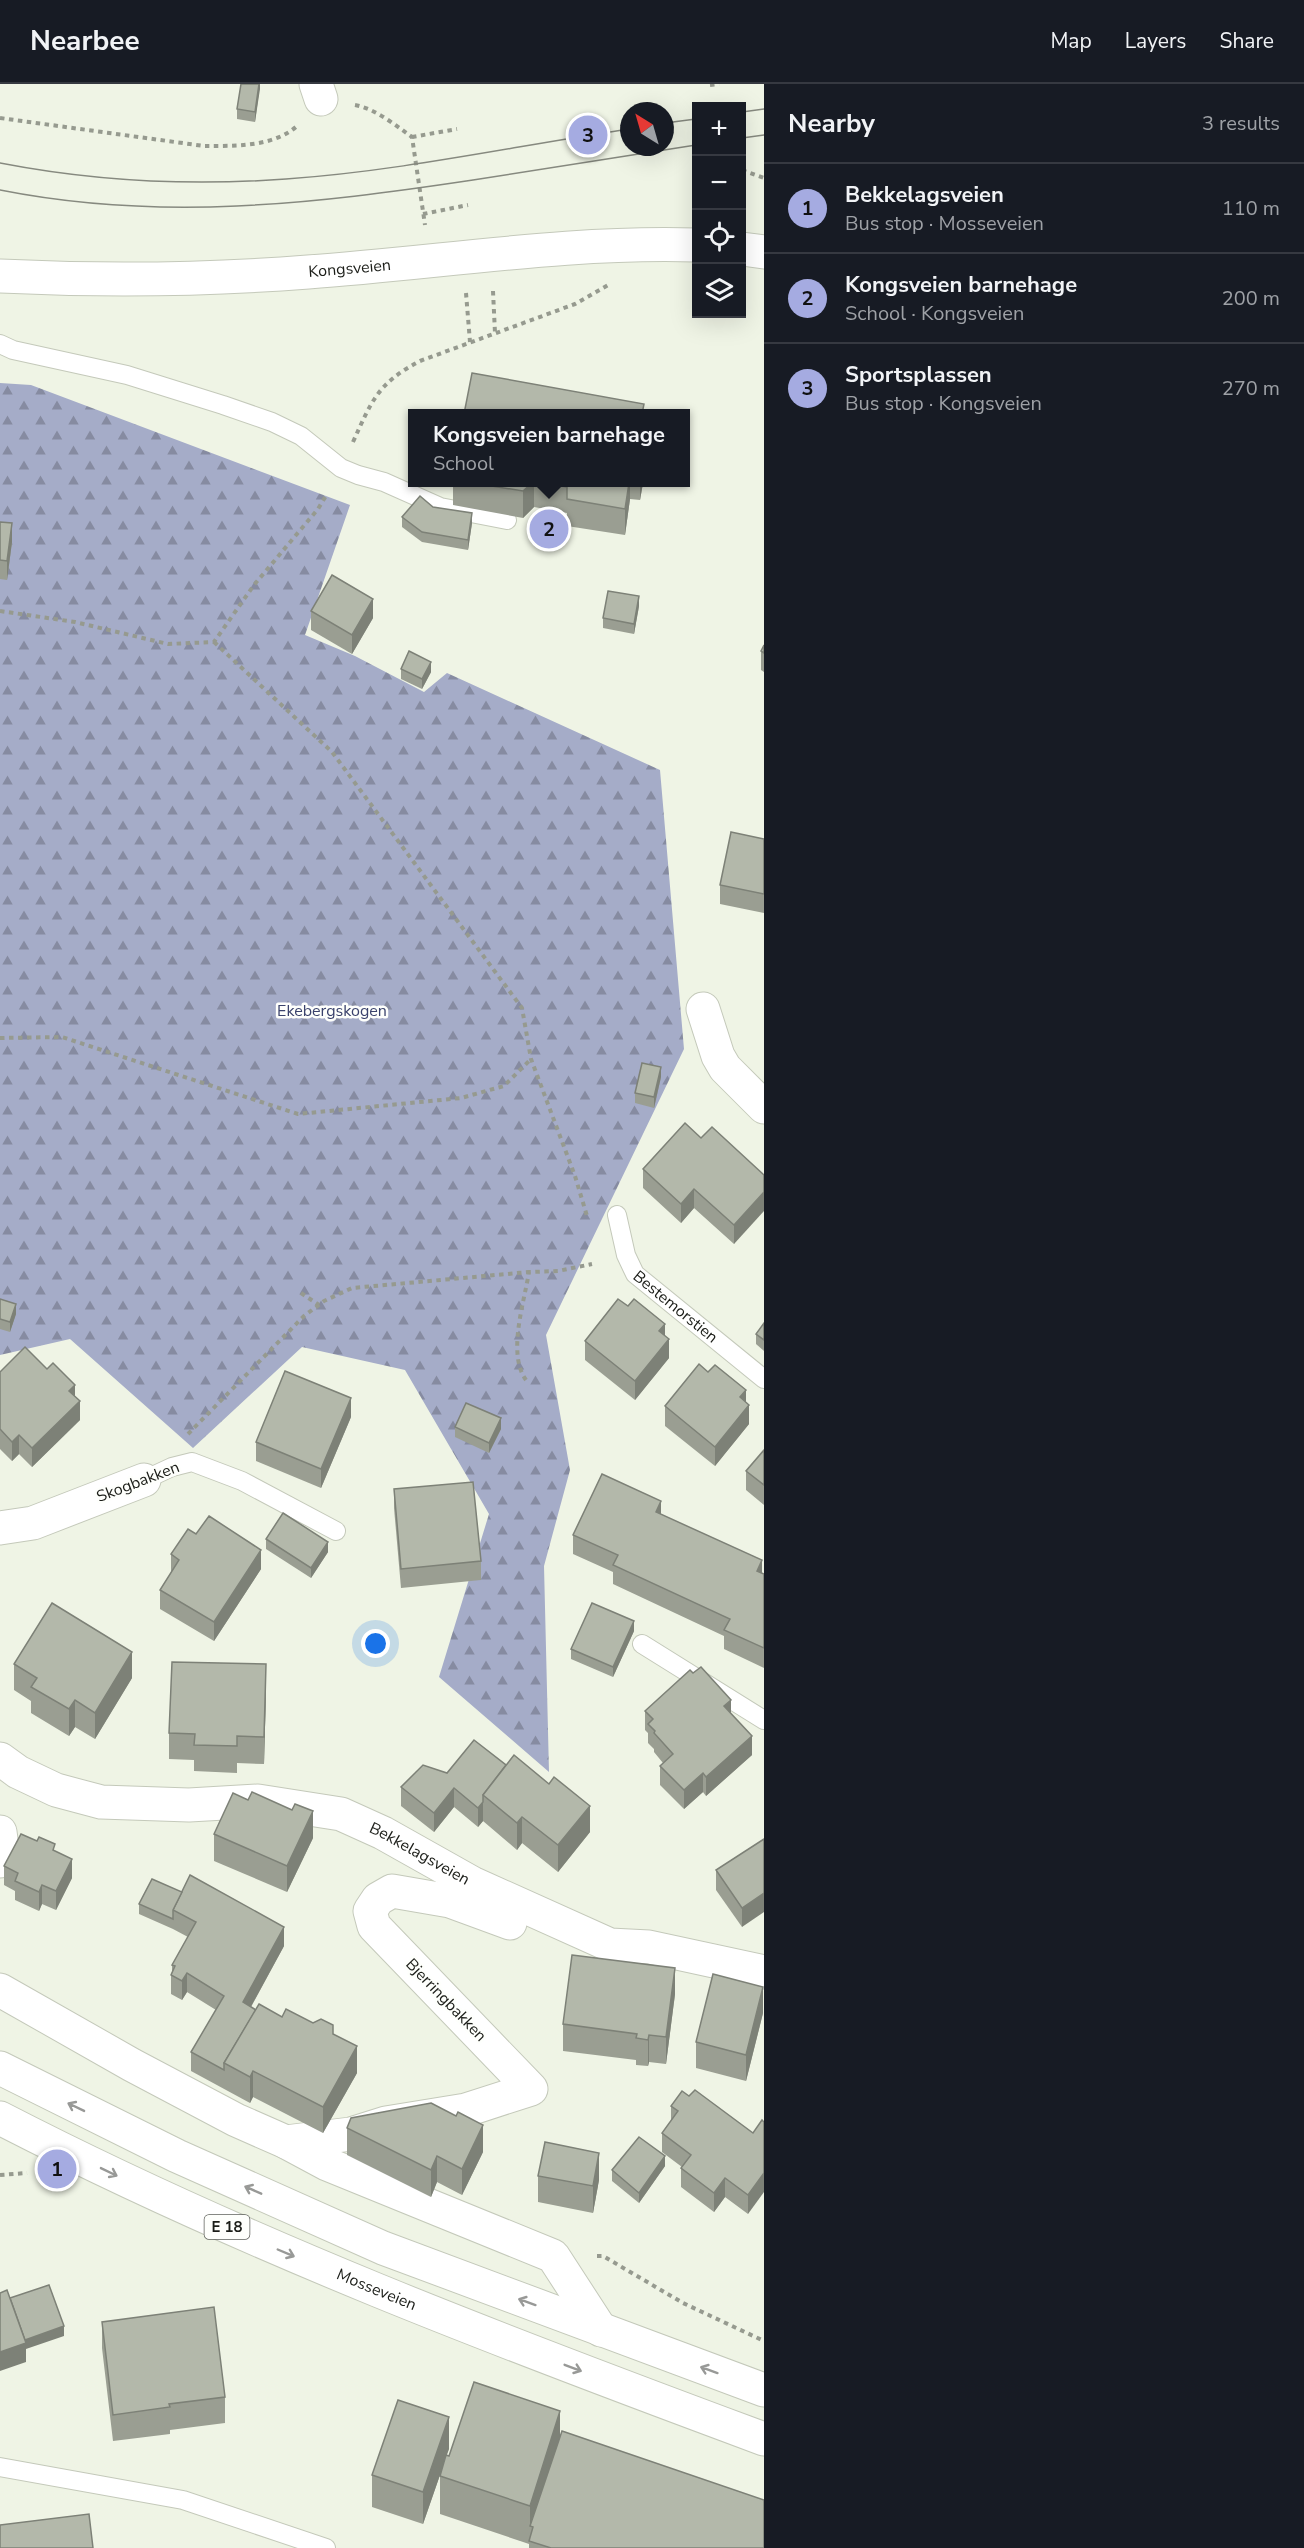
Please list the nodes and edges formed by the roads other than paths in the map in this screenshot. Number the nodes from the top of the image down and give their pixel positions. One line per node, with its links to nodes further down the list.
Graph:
1 (692, 246): 4 (main road, Kongsveien)
2 (746, 250): 3 (main road)
3 (764, 252)
4 (0, 276)
5 (0, 344): 6 (lane)
6 (507, 520)
7 (703, 1010): 8 (main road)
8 (764, 1107)
9 (617, 1215): 10 (lane, Bestemorstien)
10 (764, 1379)
11 (144, 1480): 12 (main road, Skogbakken); 13 (lane, Skogbakken)
12 (0, 1528)
13 (336, 1532)
14 (642, 1644): 15 (lane)
15 (764, 1720)
16 (0, 1759): 19 (main road, Bekkelagsveien)
17 (0, 1832): 18 (main road)
18 (0, 1861)
19 (610, 1945): 21 (main road, Bekkelagsveien); 26 (main road, Bjerringbakken)
20 (764, 1948): 21 (main road)
21 (712, 1960): 22 (main road, Bekkelagsveien)
22 (764, 1972)
23 (0, 1990): 26 (main road)
24 (0, 2068): 27 (main road, E 18, one-way to 24)
25 (0, 2118): 29 (main road, Mosseveien / E 18, one-way to 29)
26 (286, 2142): 27 (main road)
27 (601, 2330): 28 (main road, E 18, one-way to 27)
28 (764, 2390)
29 (764, 2439)
30 (0, 2467): 31 (lane)
31 (326, 2548)

